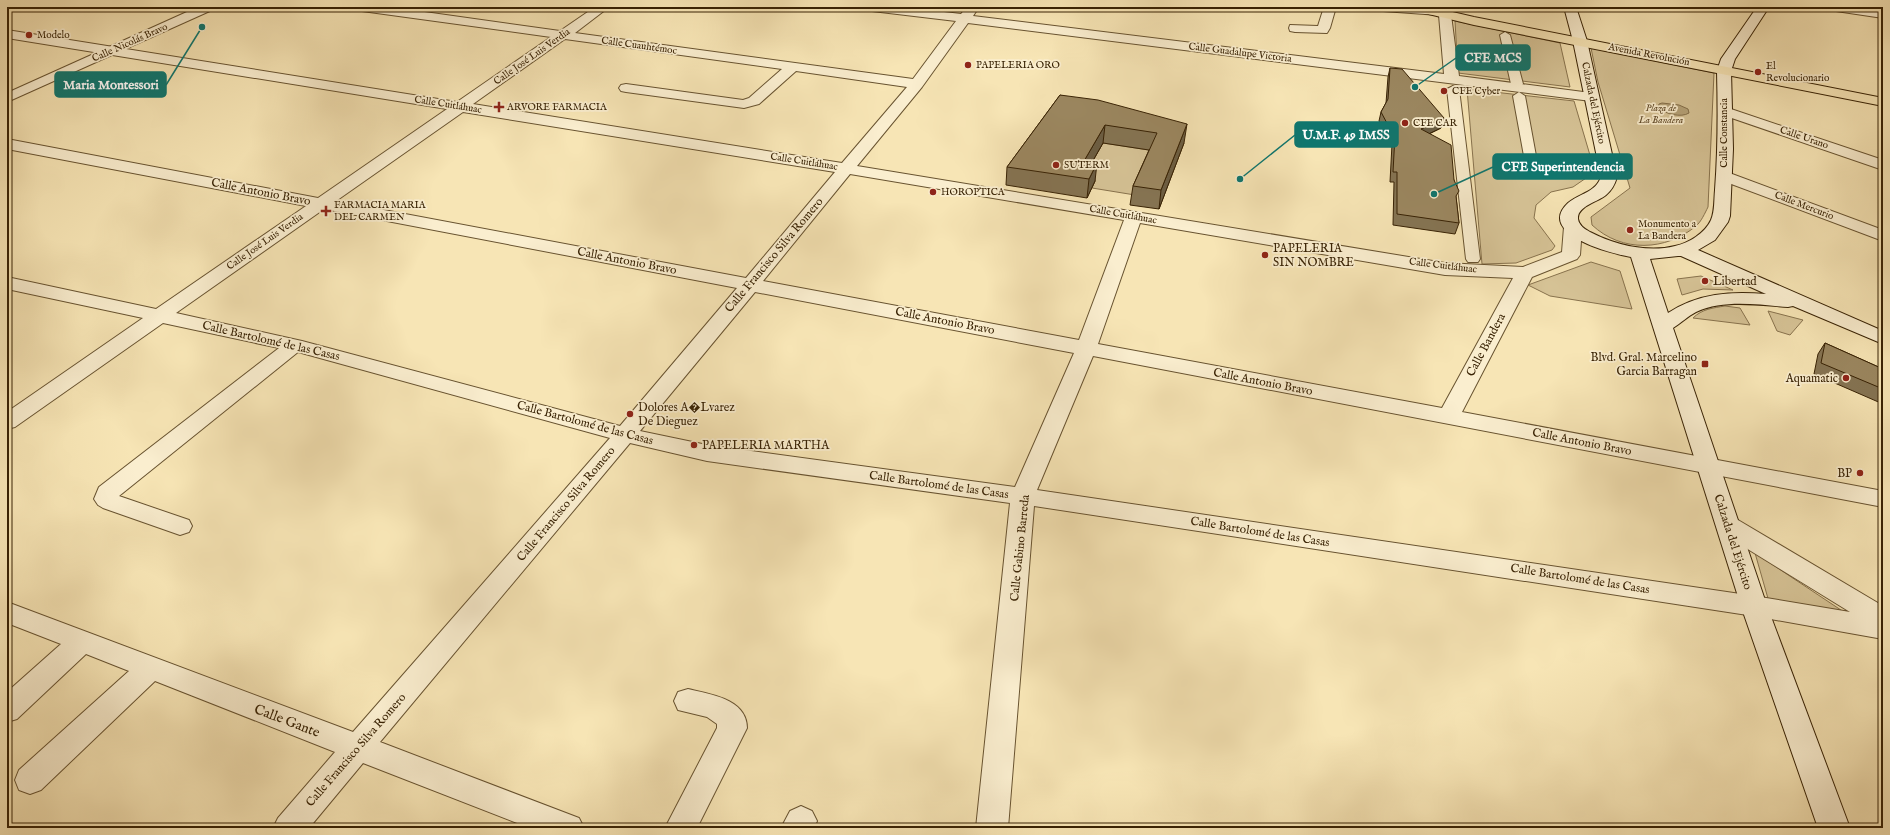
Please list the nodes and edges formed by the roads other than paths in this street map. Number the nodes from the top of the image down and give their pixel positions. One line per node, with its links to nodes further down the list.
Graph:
1 (208, 7): 23 (street, Calle Nicolás Bravo)
2 (362, 7): 17 (street, Calle Cuauhtémoc)
3 (603, 7): 20 (street, Calle José Luis Verdia)
4 (872, 7): 12 (street, Calle Guadalupe Victoria)
5 (1330, 7): 18 (street)
6 (1383, 7): 15 (street)
7 (1416, 7): 15 (main road, Avenida Revolución)
8 (1462, 7): 22 (main road, Avenida Revolución)
9 (1570, 7): 22 (street, Calzada del Ejército)
10 (1762, 7): 24 (street)
11 (1836, 7): 16 (street)
12 (889, 8): 14 (street, Calle Guadalupe Victoria)
13 (464, 10): 17 (street)
14 (969, 13): 26 (street, Calle Francisco Silva Romero); 27 (street, Calle Guadalupe Victoria)
15 (1440, 13): 22 (main road, Avenida Revolución); 27 (street)
16 (1883, 14)
17 (448, 19): 20 (street, Calle Cuauhtémoc)
18 (1295, 28)
19 (9, 35): 23 (street, Calle Cuitláhuac)
20 (563, 35): 25 (street, Calle Cuauhtémoc); 33 (street, Calle José Luis Verdia)
21 (1505, 35): 36 (street)
22 (1578, 36): 24 (main road, Avenida Revolución); 30 (street, Calzada del Ejército)
23 (112, 51): 31 (street, Calle Nicolás Bravo); 33 (street, Calle Cuitláhuac)
24 (1726, 65): 29 (main road, Avenida Revolución); 32 (main road, Avenida Revolución); 34 (street, Calle Constancia)
25 (793, 67): 26 (street, Calle Cuauhtémoc); 28 (street)
26 (917, 84): 38 (street, Calle Francisco Silva Romero)
27 (1452, 84): 30 (street, Calle Guadalupe Victoria); 46 (street)
28 (626, 88)
29 (1883, 90)
30 (1591, 97): 42 (street, Calzada del Ejército)
31 (7, 98)
32 (1883, 102)
33 (460, 107): 38 (street, Calle Cuitláhuac); 40 (street, Calle José Luis Verdia)
34 (1725, 111): 37 (street, Calle Urano); 39 (street, Calle Constancia)
35 (7, 144): 40 (street, Calle Antonio Bravo)
36 (1530, 156)
37 (1883, 165)
38 (847, 168): 41 (street, Calle Cuitláhuac); 49 (street, Calle Francisco Silva Romero)
39 (1724, 176): 43 (street, Calle Mercurio); 44 (street, Calle Constancia)
40 (320, 203): 49 (street, Calle Antonio Bravo); 51 (street, Calle José Luis Verdia)
41 (1134, 217): 47 (street, Calle Cuitláhuac); 55 (street, Calle Gabino Barreda)
42 (1573, 227): 45 (street); 47 (street, Calle Cuitláhuac)
43 (1883, 236)
44 (1682, 250): 45 (street); 50 (street)
45 (1639, 253): 52 (street, Calzada del Ejército)
46 (1473, 259)
47 (1525, 273): 56 (street, Calle Bandera)
48 (7, 283): 51 (street, Calle Bartolomé de las Casas)
49 (750, 284): 55 (street, Calle Antonio Bravo); 58 (street, Calle Francisco Silva Romero)
50 (1803, 302): 52 (street); 53 (street)
51 (159, 316): 54 (street, Calle Bartolomé de las Casas); 57 (street, Calle José Luis Verdia)
52 (1664, 325): 59 (street, Calzada del Ejército)
53 (1883, 338)
54 (295, 345): 58 (street, Calle Bartolomé de las Casas); 62 (street)
55 (1086, 348): 56 (street, Calle Antonio Bravo); 60 (street, Calle Gabino Barreda)
56 (1448, 417): 59 (street, Calle Antonio Bravo)
57 (7, 422)
58 (625, 435): 60 (street, Calle Bartolomé de las Casas); 72 (street, Calle Francisco Silva Romero)
59 (1709, 466): 61 (street, Calle Antonio Bravo); 63 (street, Calzada del Ejército)
60 (1023, 496): 64 (street, Calle Bartolomé de las Casas); 77 (street, Calle Gabino Barreda)
61 (1883, 499)
62 (180, 526)
63 (1729, 526): 64 (street, Calzada del Ejército); 66 (street)
64 (1754, 606): 67 (street, Calle Bartolomé de las Casas); 78 (street, Calzada del Ejército)
65 (7, 612): 68 (street, Calle Gante)
66 (1883, 619)
67 (1883, 628)
68 (82, 641): 69 (street, Calle Gante); 71 (street)
69 (151, 668): 72 (street, Calle Gante); 73 (street)
70 (688, 701): 76 (street)
71 (7, 710)
72 (358, 748): 74 (street, Calle Francisco Silva Romero); 75 (street, Calle Gante)
73 (30, 780)
74 (289, 828)
75 (568, 828)
76 (681, 828)
77 (992, 828)
78 (1834, 828)

